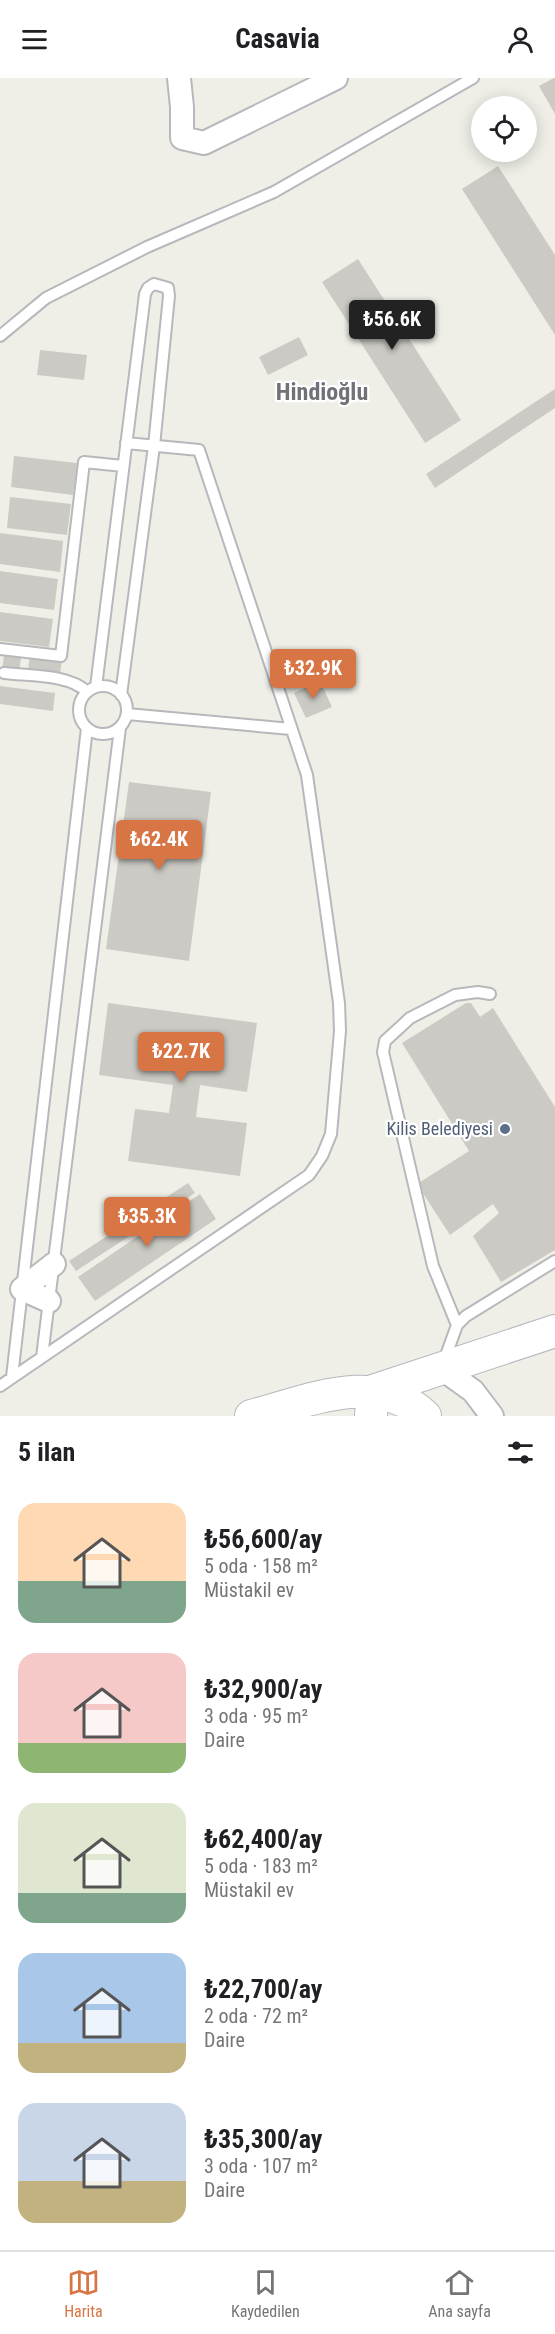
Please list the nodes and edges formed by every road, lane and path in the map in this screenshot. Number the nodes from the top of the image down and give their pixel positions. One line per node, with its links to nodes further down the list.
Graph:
1 (179, 78): 2 (street)
2 (336, 78)
3 (473, 78): 4 (lane)
4 (0, 336)
5 (126, 443): 6 (lane); 6 (lane); 7 (lane)
6 (154, 446): 11 (lane); 15 (lane)
7 (123, 466): 8 (lane); 10 (lane)
8 (0, 649)
9 (4, 673): 10 (lane)
10 (92, 689): 11 (lane); 13 (lane)
11 (122, 695): 12 (lane)
12 (127, 714): 14 (lane); 15 (lane)
13 (87, 728): 14 (lane); 19 (lane)
14 (120, 728): 18 (lane)
15 (291, 729): 23 (lane)
16 (490, 994): 21 (lane)
17 (555, 1261): 21 (lane)
18 (54, 1264): 19 (street); 20 (lane)
19 (22, 1289): 20 (street); 25 (lane)
20 (49, 1301): 23 (lane)
21 (457, 1324): 24 (lane)
22 (555, 1331): 24 (street)
23 (42, 1357): 25 (lane)
24 (441, 1368): 27 (street); 30 (street)
25 (12, 1377): 26 (lane)
26 (0, 1386)
27 (372, 1403): 28 (street); 29 (street)
28 (251, 1416)
29 (425, 1416)
30 (492, 1416)

